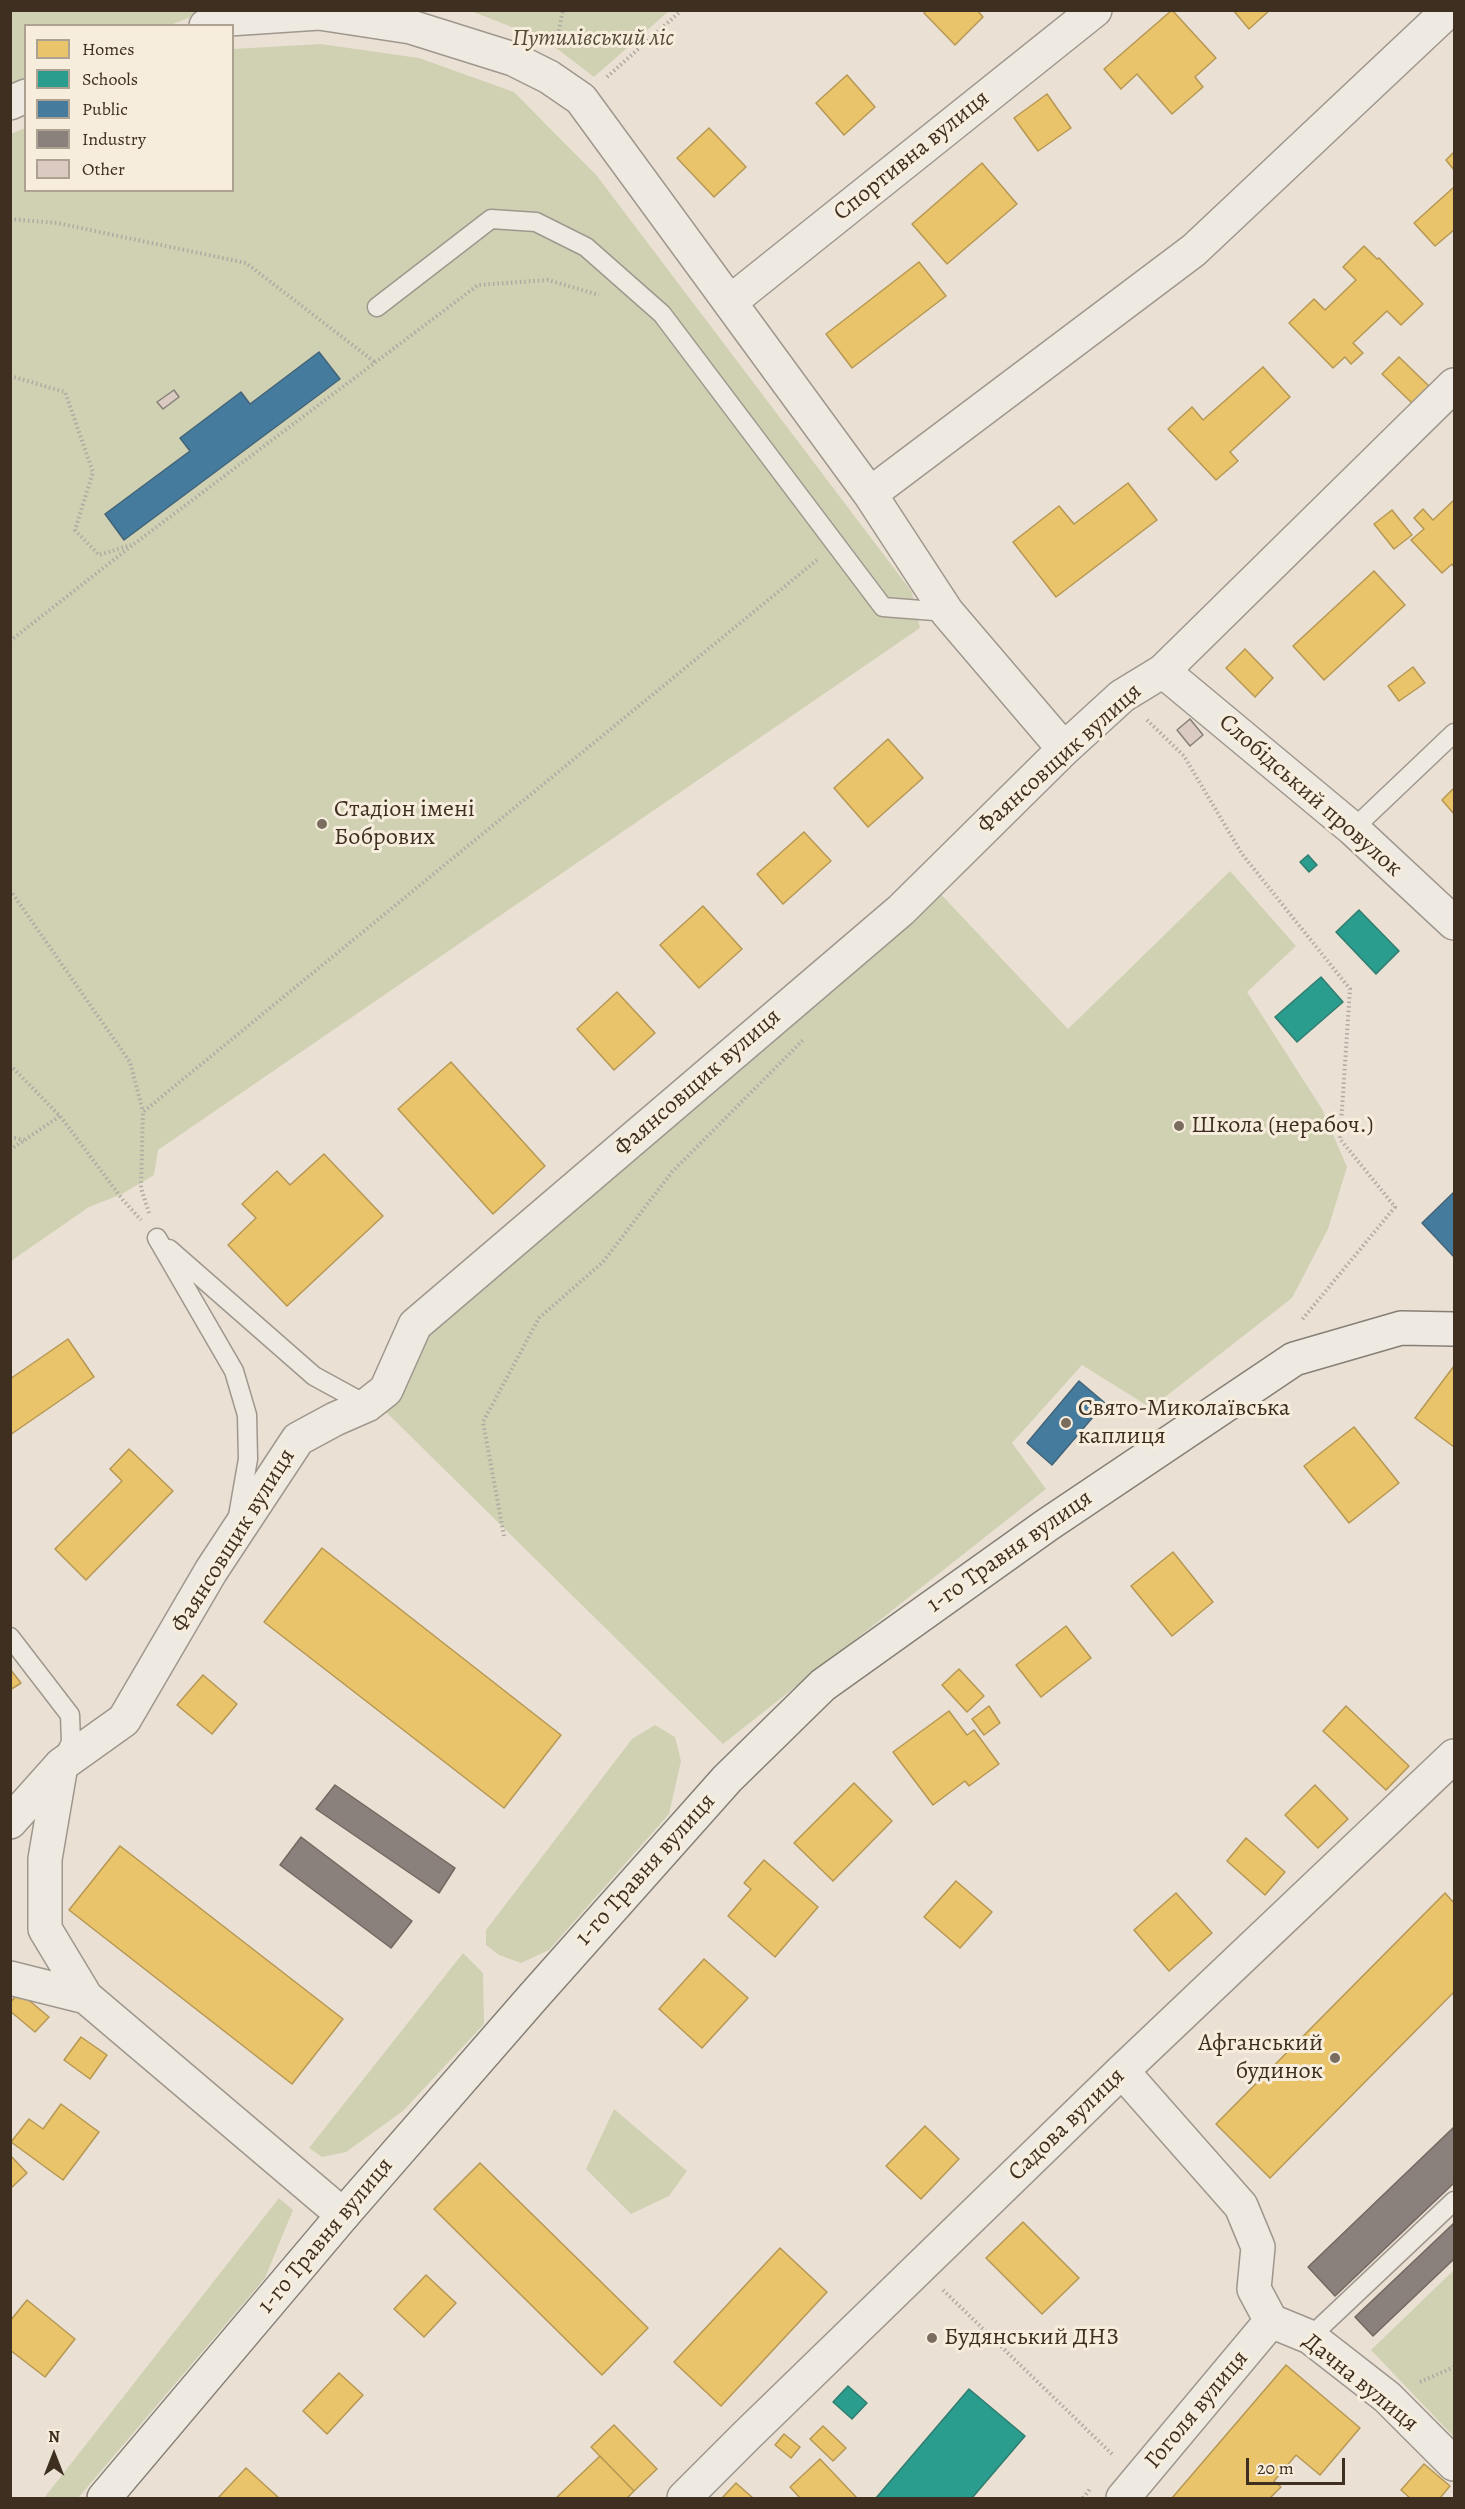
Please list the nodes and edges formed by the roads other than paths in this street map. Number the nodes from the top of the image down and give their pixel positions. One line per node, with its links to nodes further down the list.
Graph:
1 (1095, 10): 6 (street, Спортивна вулиця)
2 (1449, 10): 9 (street)
3 (213, 24): 6 (street)
4 (24, 97): 5 (street)
5 (10, 103)
6 (729, 302): 9 (street)
7 (377, 307): 10 (lane)
8 (1455, 385): 11 (street, Фаянсовщик вулиця)
9 (870, 494): 10 (street)
10 (947, 612): 13 (street)
11 (1163, 670): 13 (street, Фаянсовщик вулиця); 14 (street, Слобідський провулок)
12 (1455, 733): 14 (lane)
13 (1064, 749): 17 (street, Фаянсовщик вулиця)
14 (1353, 829): 15 (street, Слобідський провулок)
15 (1455, 923)
16 (1455, 1329): 27 (street, 1-го Травня вулиця)
17 (367, 1405): 18 (street, Фаянсовщик вулиця); 18 (lane)
18 (211, 1571): 21 (street, Фаянсовщик вулиця)
19 (10, 1637): 21 (lane)
20 (1455, 1756): 25 (street, Садова вулиця)
21 (61, 1765): 22 (street, Фаянсовщик вулиця); 24 (street)
22 (10, 1822)
23 (10, 1978): 24 (street)
24 (86, 1997): 27 (street)
25 (1122, 2071): 28 (street); 33 (street, Садова вулиця)
26 (1455, 2201): 29 (lane)
27 (343, 2215): 32 (street, 1-го Травня вулиця)
28 (1271, 2321): 29 (street, Дачна вулиця); 31 (street, Гоголя вулиця)
29 (1310, 2337): 30 (street, Дачна вулиця)
30 (1455, 2464)
31 (1130, 2489)
32 (104, 2499)
33 (684, 2499)

